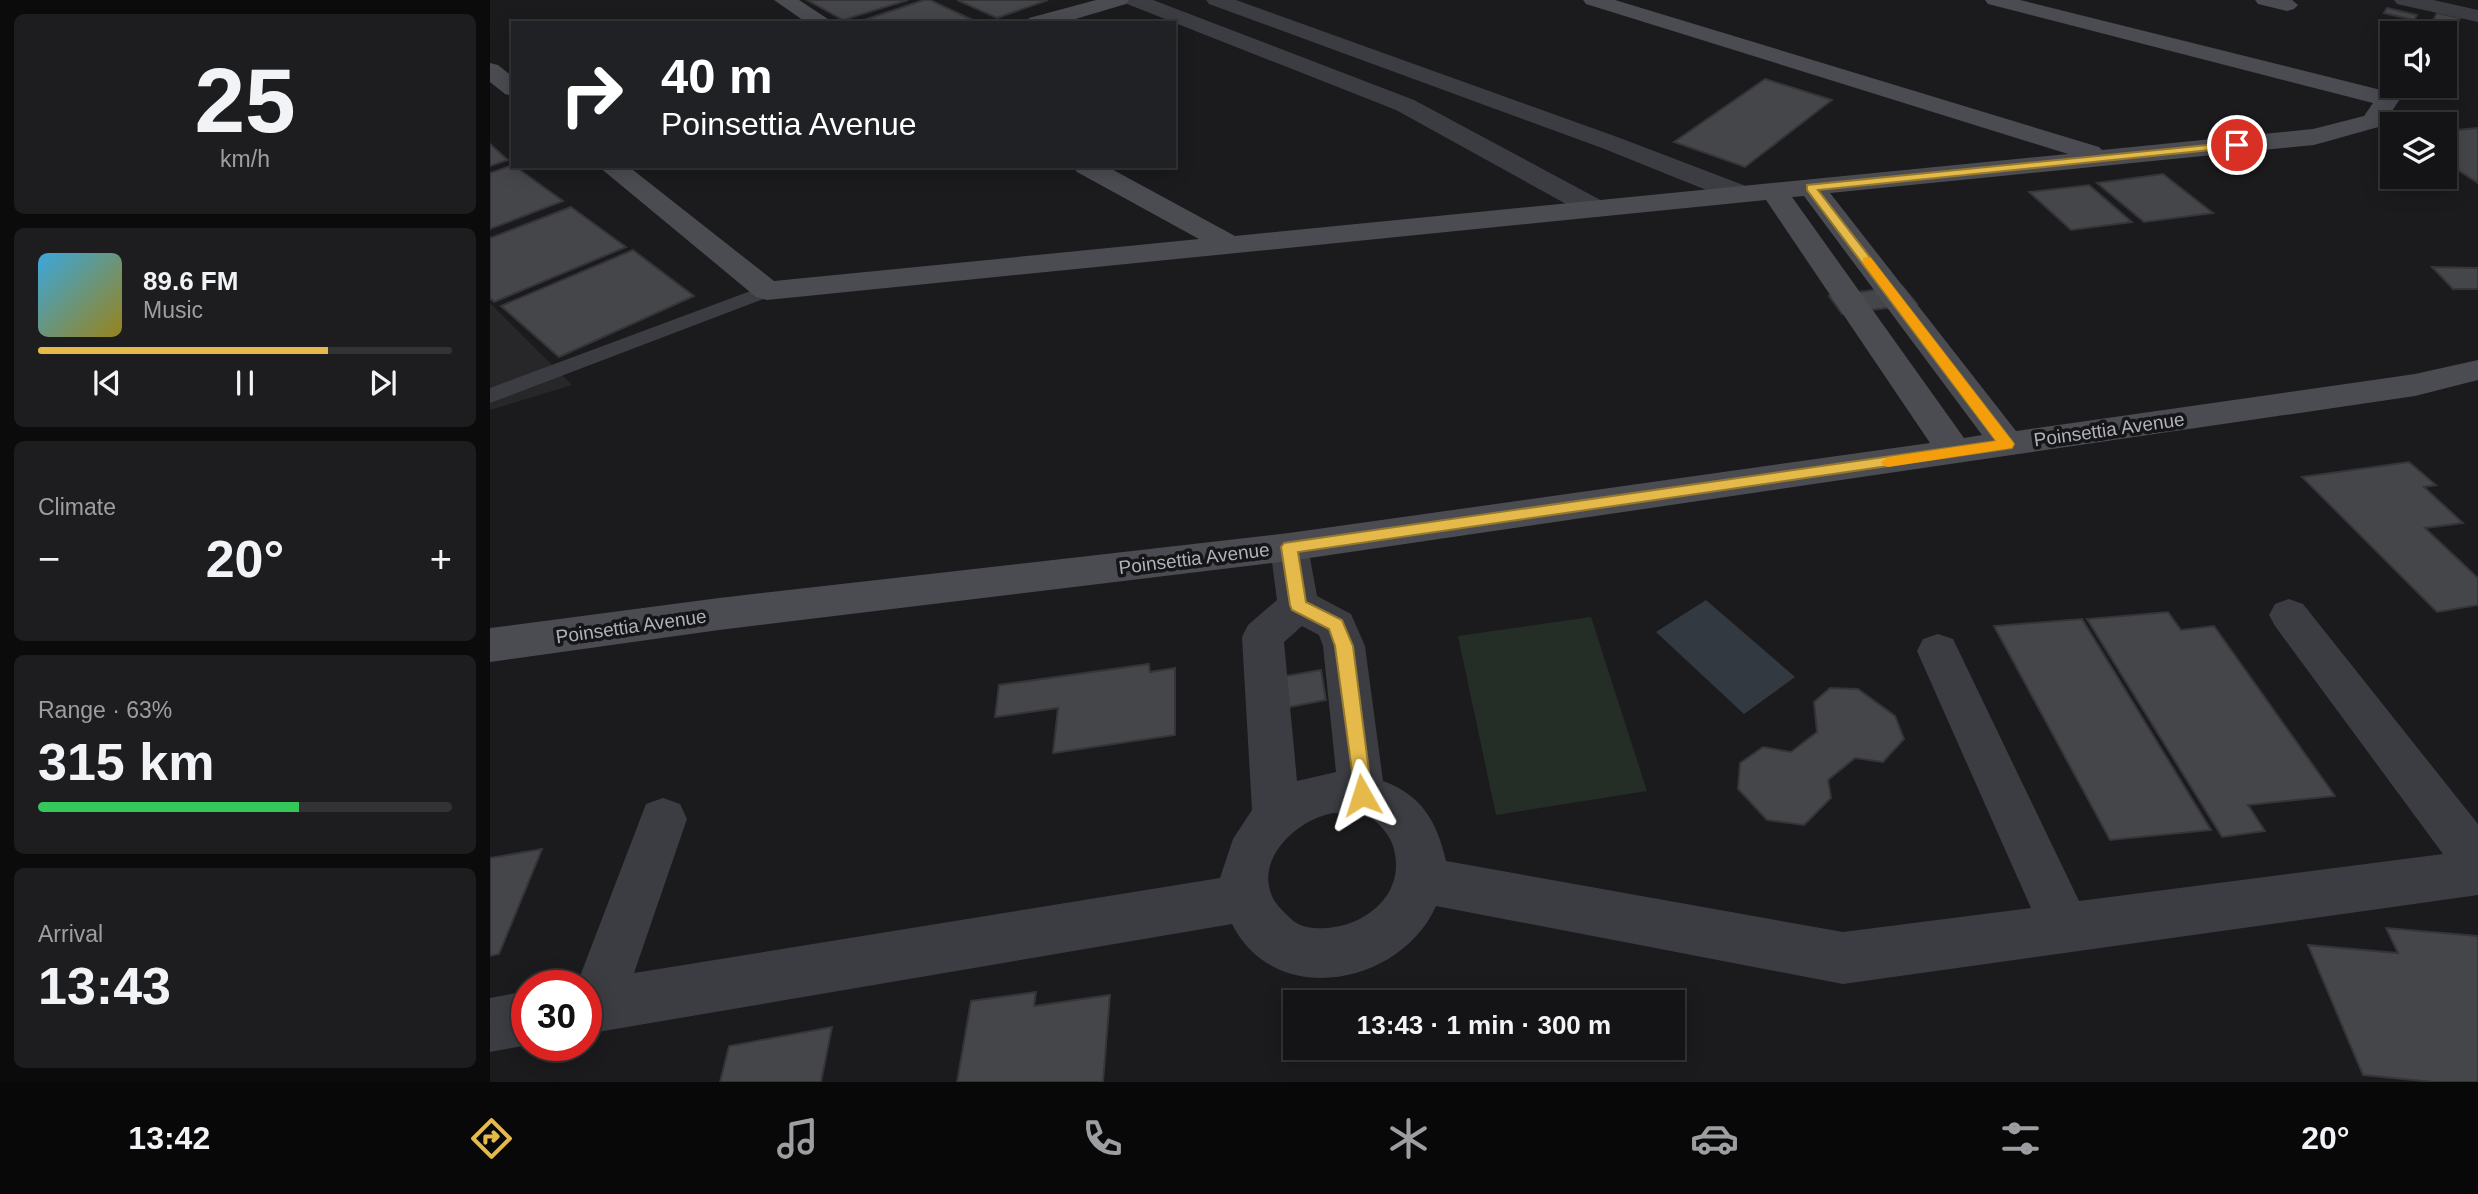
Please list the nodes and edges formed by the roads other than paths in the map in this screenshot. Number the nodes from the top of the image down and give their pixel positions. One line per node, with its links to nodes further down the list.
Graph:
1 (783, 0): 11 (street)
2 (1119, 0): 12 (street)
3 (1134, 0): 21 (street)
4 (1216, 0): 20 (street)
5 (1593, 0): 15 (street)
6 (1995, 0): 15 (street)
7 (2265, 0): 9 (street)
8 (2404, 0): 10 (street)
9 (2287, 5)
10 (2478, 16)
11 (820, 21)
12 (1044, 21)
13 (490, 71): 14 (street)
14 (511, 87)
15 (2108, 158): 18 (street)
16 (613, 168): 23 (street)
17 (1090, 168): 22 (street)
18 (1811, 187): 19 (street); 24 (street)
19 (1774, 191): 20 (street); 25 (street)
20 (1741, 194): 21 (street)
21 (1595, 209): 22 (street)
22 (1231, 245): 23 (street)
23 (767, 291): 27 (lane)
24 (1909, 316): 25 (street); 28 (street)
25 (1864, 321): 29 (street)
26 (2478, 370): 28 (street, Poinsettia Avenue)
27 (490, 396)
28 (2007, 444): 29 (street, Poinsettia Avenue)
29 (1955, 452): 30 (street, Poinsettia Avenue)
30 (1289, 547): 31 (street); 33 (street, Poinsettia Avenue)
31 (1298, 605): 35 (street); 36 (street)
32 (2290, 615): 38 (street)
33 (490, 645)
34 (1938, 651): 42 (street)
35 (1362, 795): 36 (street); 40 (street)
36 (1276, 817): 41 (street)
37 (663, 819): 43 (street)
38 (2478, 862)
39 (2478, 872): 42 (street)
40 (1420, 880): 41 (street); 42 (street)
41 (1247, 898): 44 (street)
42 (2066, 929)
43 (602, 977)
44 (602, 1004)
45 (511, 1021): 46 (street)
46 (490, 1025)

